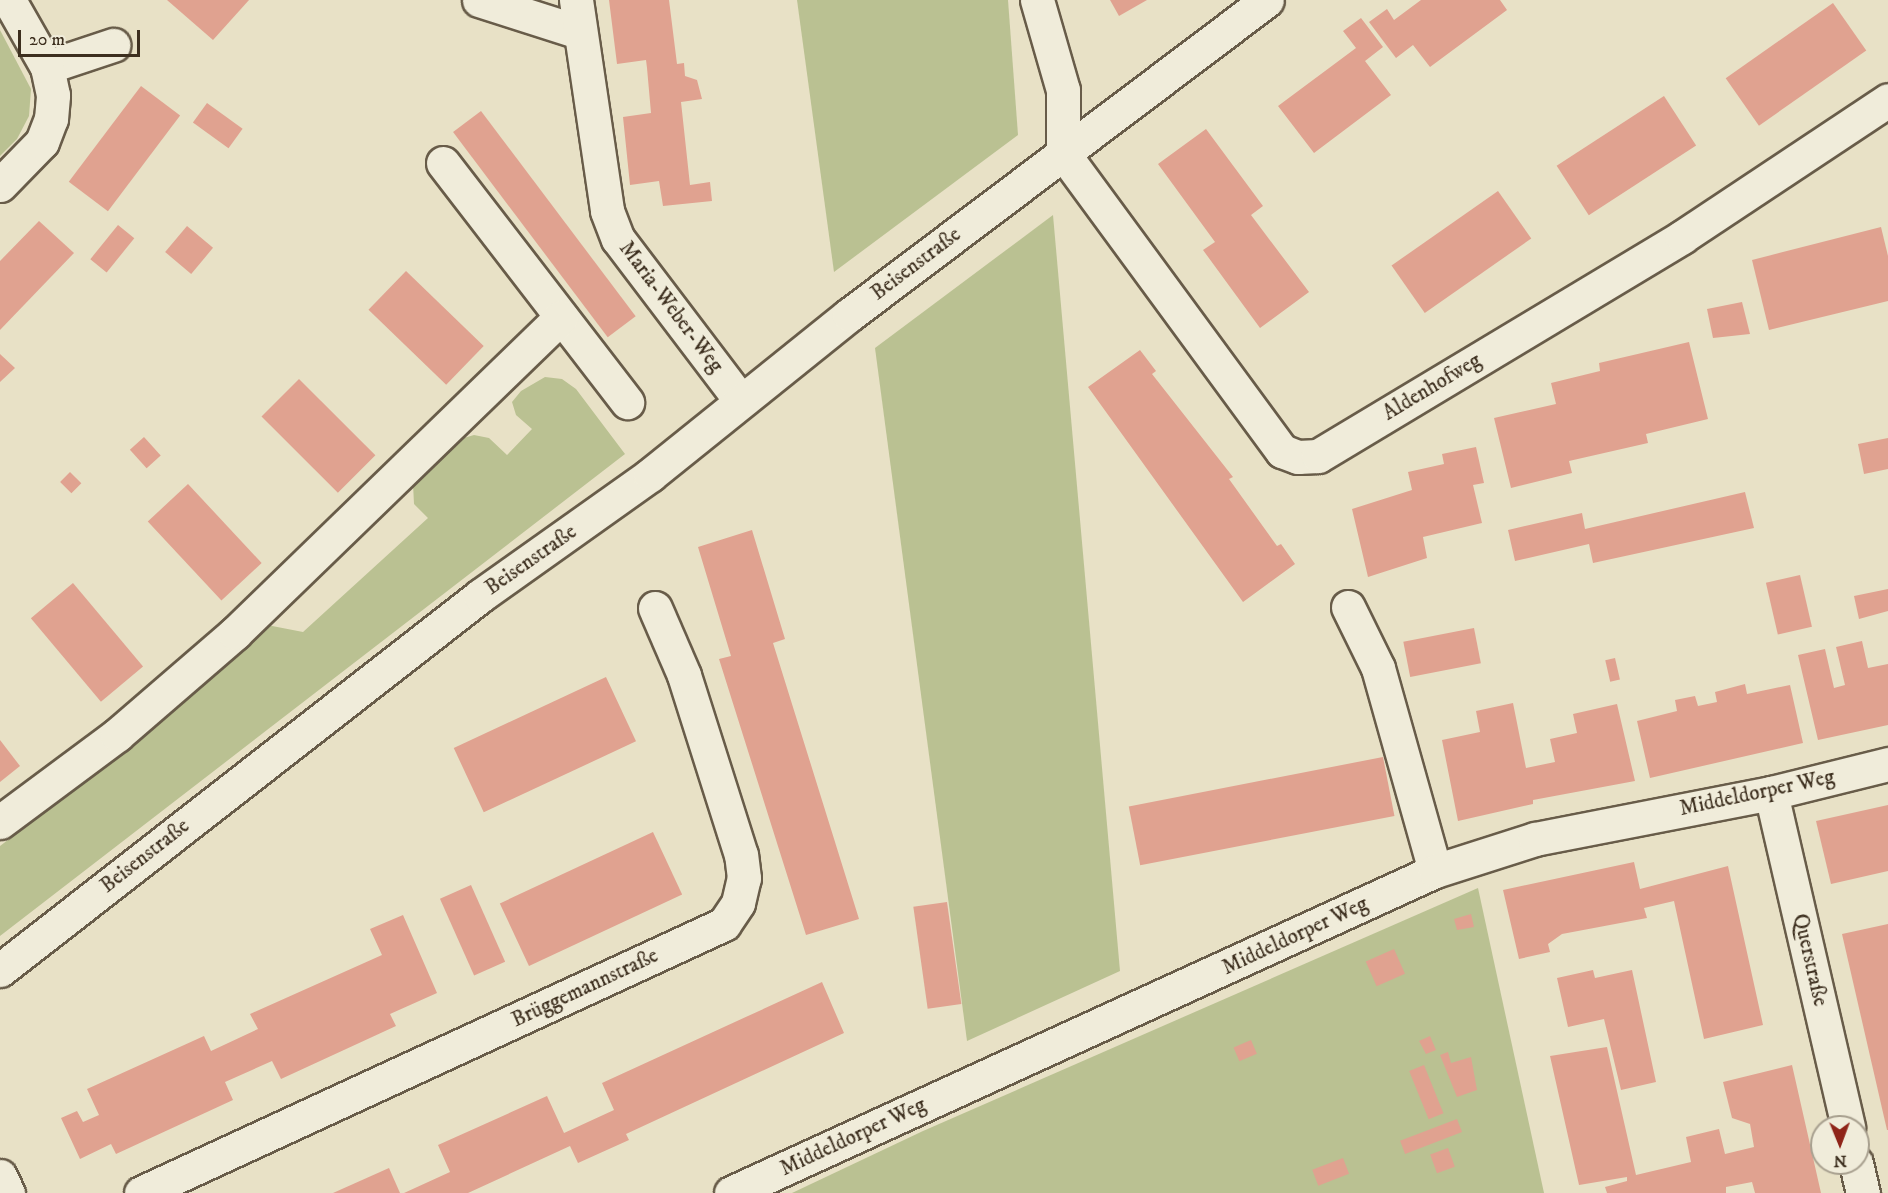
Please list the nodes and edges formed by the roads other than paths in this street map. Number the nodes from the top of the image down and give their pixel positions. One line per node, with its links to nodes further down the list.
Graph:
1 (9, 0): 8 (street)
2 (478, 0): 6 (street)
3 (576, 0): 6 (street, Maria-Weber-Weg)
4 (1037, 0): 10 (street)
5 (1267, 0): 10 (street, Beisenstraße)
6 (579, 32): 14 (street, Maria-Weber-Weg)
7 (113, 45): 8 (street)
8 (47, 67): 12 (street)
9 (1888, 100): 10 (street, Aldenhofweg)
10 (1063, 153): 14 (street, Beisenstraße)
11 (443, 164): 13 (street)
12 (0, 185)
13 (561, 317): 15 (street); 20 (street)
14 (741, 400): 22 (street, Beisenstraße)
15 (627, 402)
16 (1348, 607): 21 (street)
17 (655, 608): 27 (street, Brüggemannstraße)
18 (1888, 764): 19 (street, Middeldorper Weg)
19 (1771, 793): 21 (street, Middeldorper Weg); 23 (street, Querstraße)
20 (0, 822)
21 (1435, 871): 28 (street, Middeldorper Weg)
22 (0, 970)
23 (1845, 1115)
24 (1859, 1175): 29 (street)
25 (0, 1176): 26 (street)
26 (8, 1193)
27 (141, 1193)
28 (731, 1193)
29 (1863, 1193)

